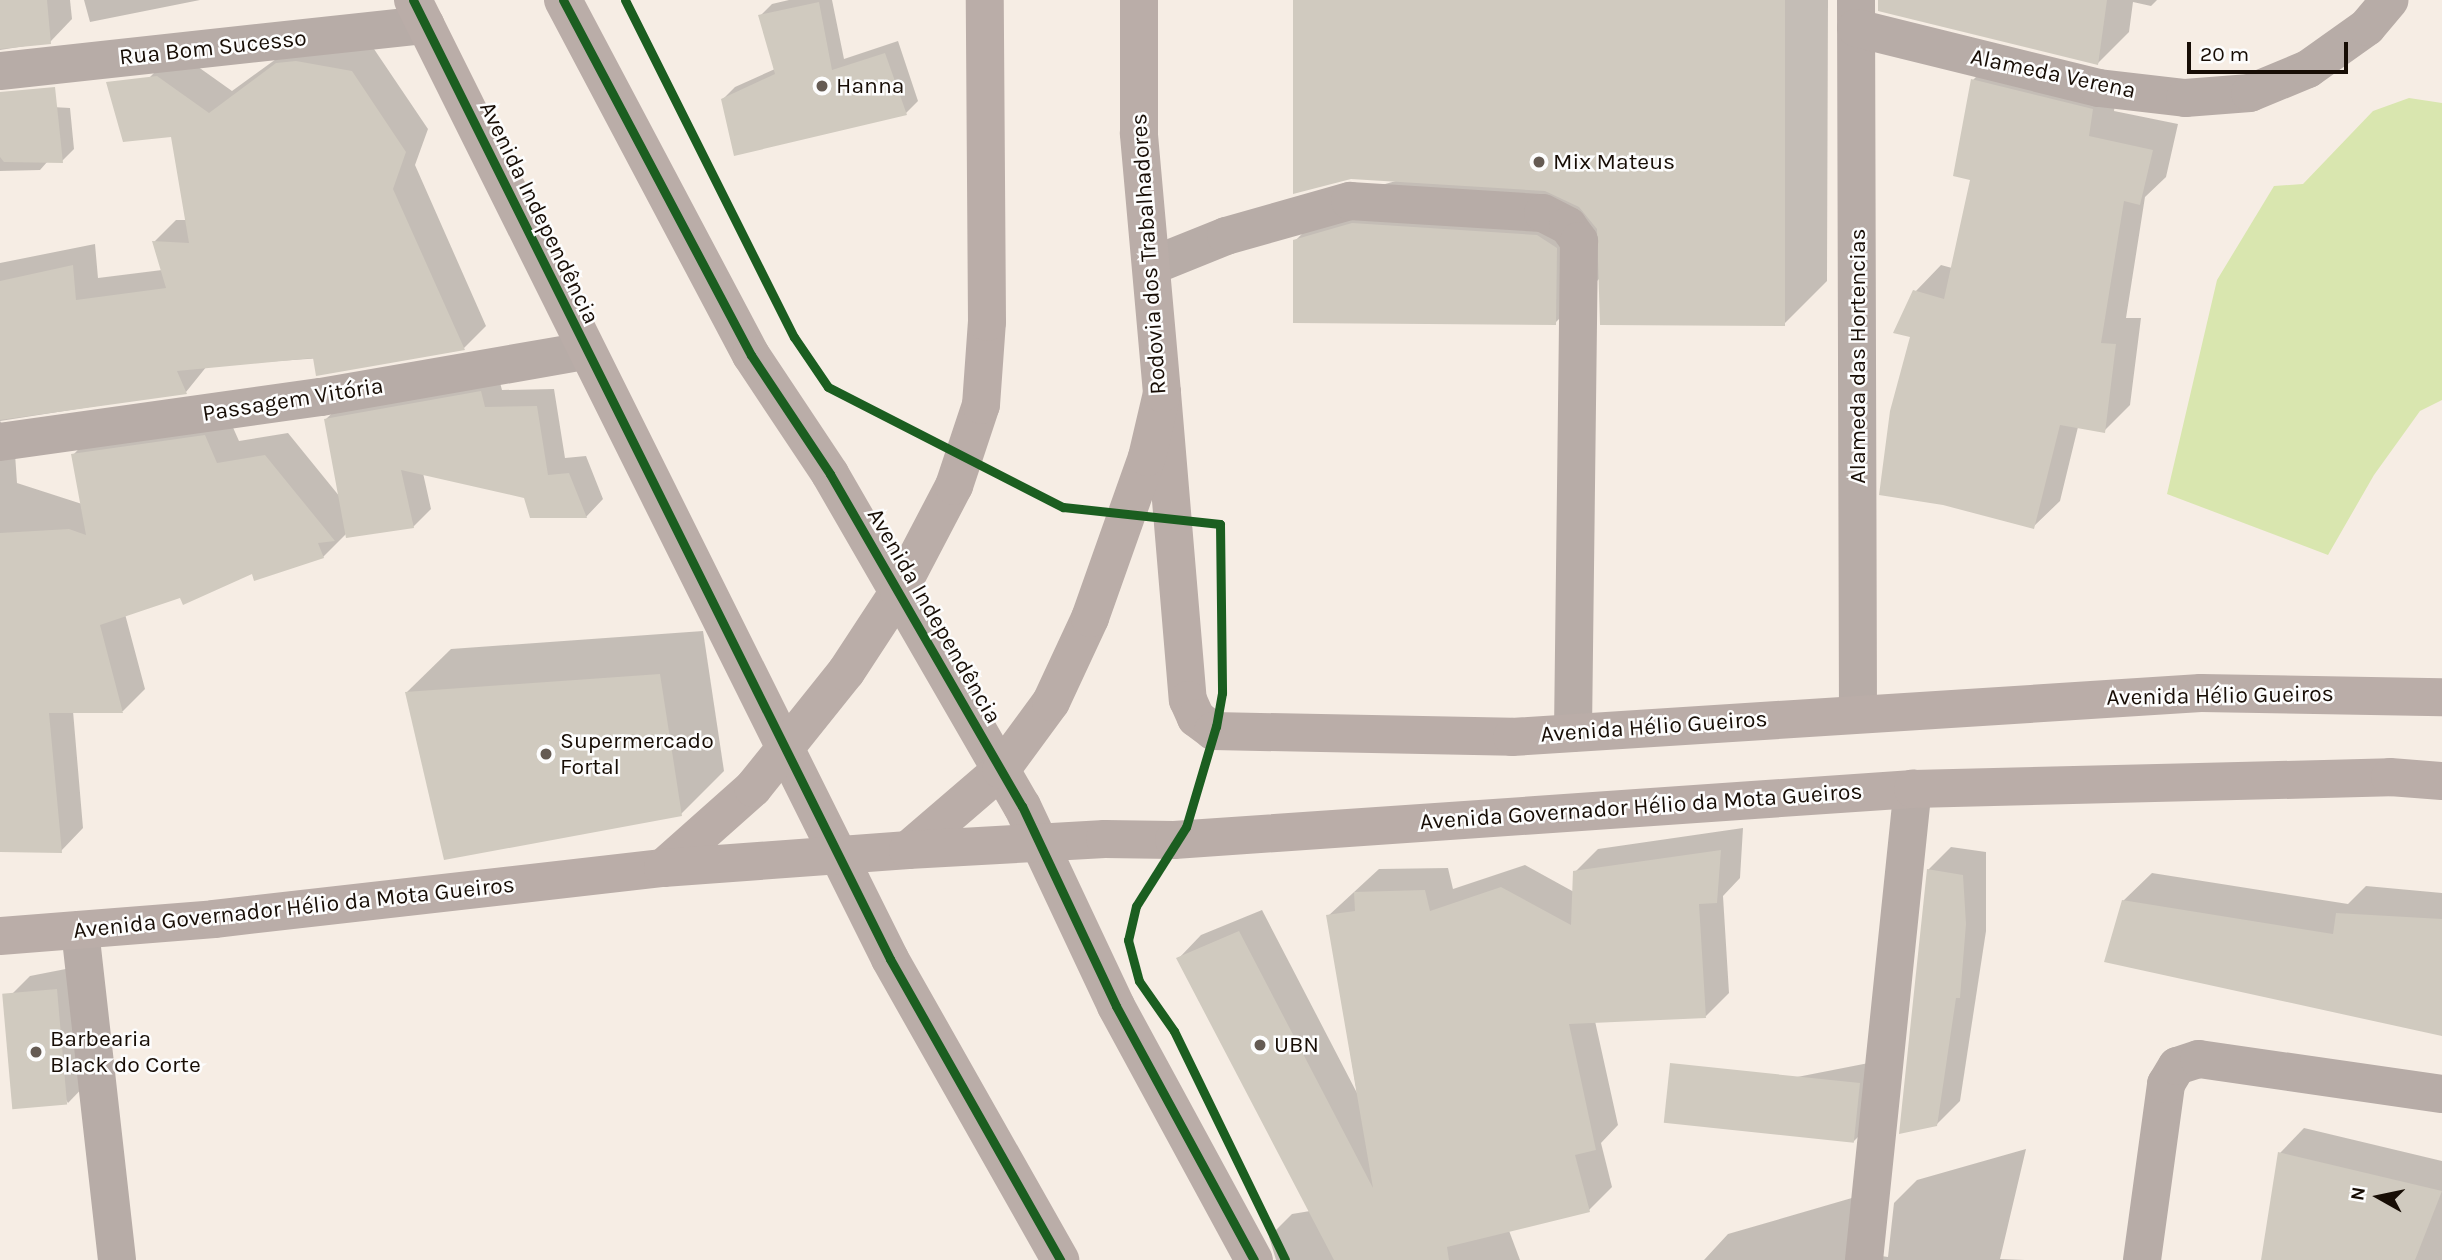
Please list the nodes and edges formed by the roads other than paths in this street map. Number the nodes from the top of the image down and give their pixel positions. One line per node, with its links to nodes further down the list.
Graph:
1 (563, 0): 12 (main road, Avenida Independência)
2 (985, 0): 12 (main road)
3 (1139, 0): 8 (main road, Rodovia dos Trabalhadores)
4 (2390, 0): 6 (street, Alameda Verena)
5 (419, 13): 7 (street, Rua Bom Sucesso); 9 (main road, Avenida Independência)
6 (1856, 14): 14 (street, Alameda das Hortencias)
7 (0, 71)
8 (1154, 265): 10 (main road, Rodovia dos Trabalhadores); 15 (street)
9 (584, 351): 11 (street, Passagem Vitória); 16 (main road, Avenida Independência)
10 (1162, 393): 15 (main road, Avenida Hélio Gueiros); 17 (main road, Rodovia dos Trabalhadores)
11 (0, 442)
12 (899, 592): 16 (main road); 17 (main road, Avenida Independência)
13 (2442, 697): 14 (main road, Avenida Hélio Gueiros)
14 (1858, 713): 15 (main road, Avenida Hélio Gueiros)
15 (1573, 733)
16 (786, 749): 22 (main road, Avenida Independência); 23 (main road)
17 (1001, 770): 20 (main road, Avenida Independência); 21 (main road, Rodovia dos Trabalhadores)
18 (2442, 781): 19 (main road, Avenida Governador Hélio da Mota Gueiros)
19 (1913, 789): 20 (main road, Avenida Governador Hélio da Mota Gueiros); 30 (street)
20 (1041, 842): 21 (main road, Avenida Governador Hélio da Mota Gueiros); 29 (main road, Avenida Independência)
21 (908, 850): 22 (main road, Avenida Governador Hélio da Mota Gueiros)
22 (841, 856): 23 (main road); 28 (main road, Avenida Independência)
23 (663, 868): 24 (main road, Avenida Governador Hélio da Mota Gueiros)
24 (80, 930): 25 (main road, Avenida Governador Hélio da Mota Gueiros); 27 (street)
25 (0, 936)
26 (2442, 1094): 31 (street)
27 (117, 1260)
28 (1060, 1260)
29 (1255, 1260)
30 (1864, 1260)
31 (2142, 1260)

